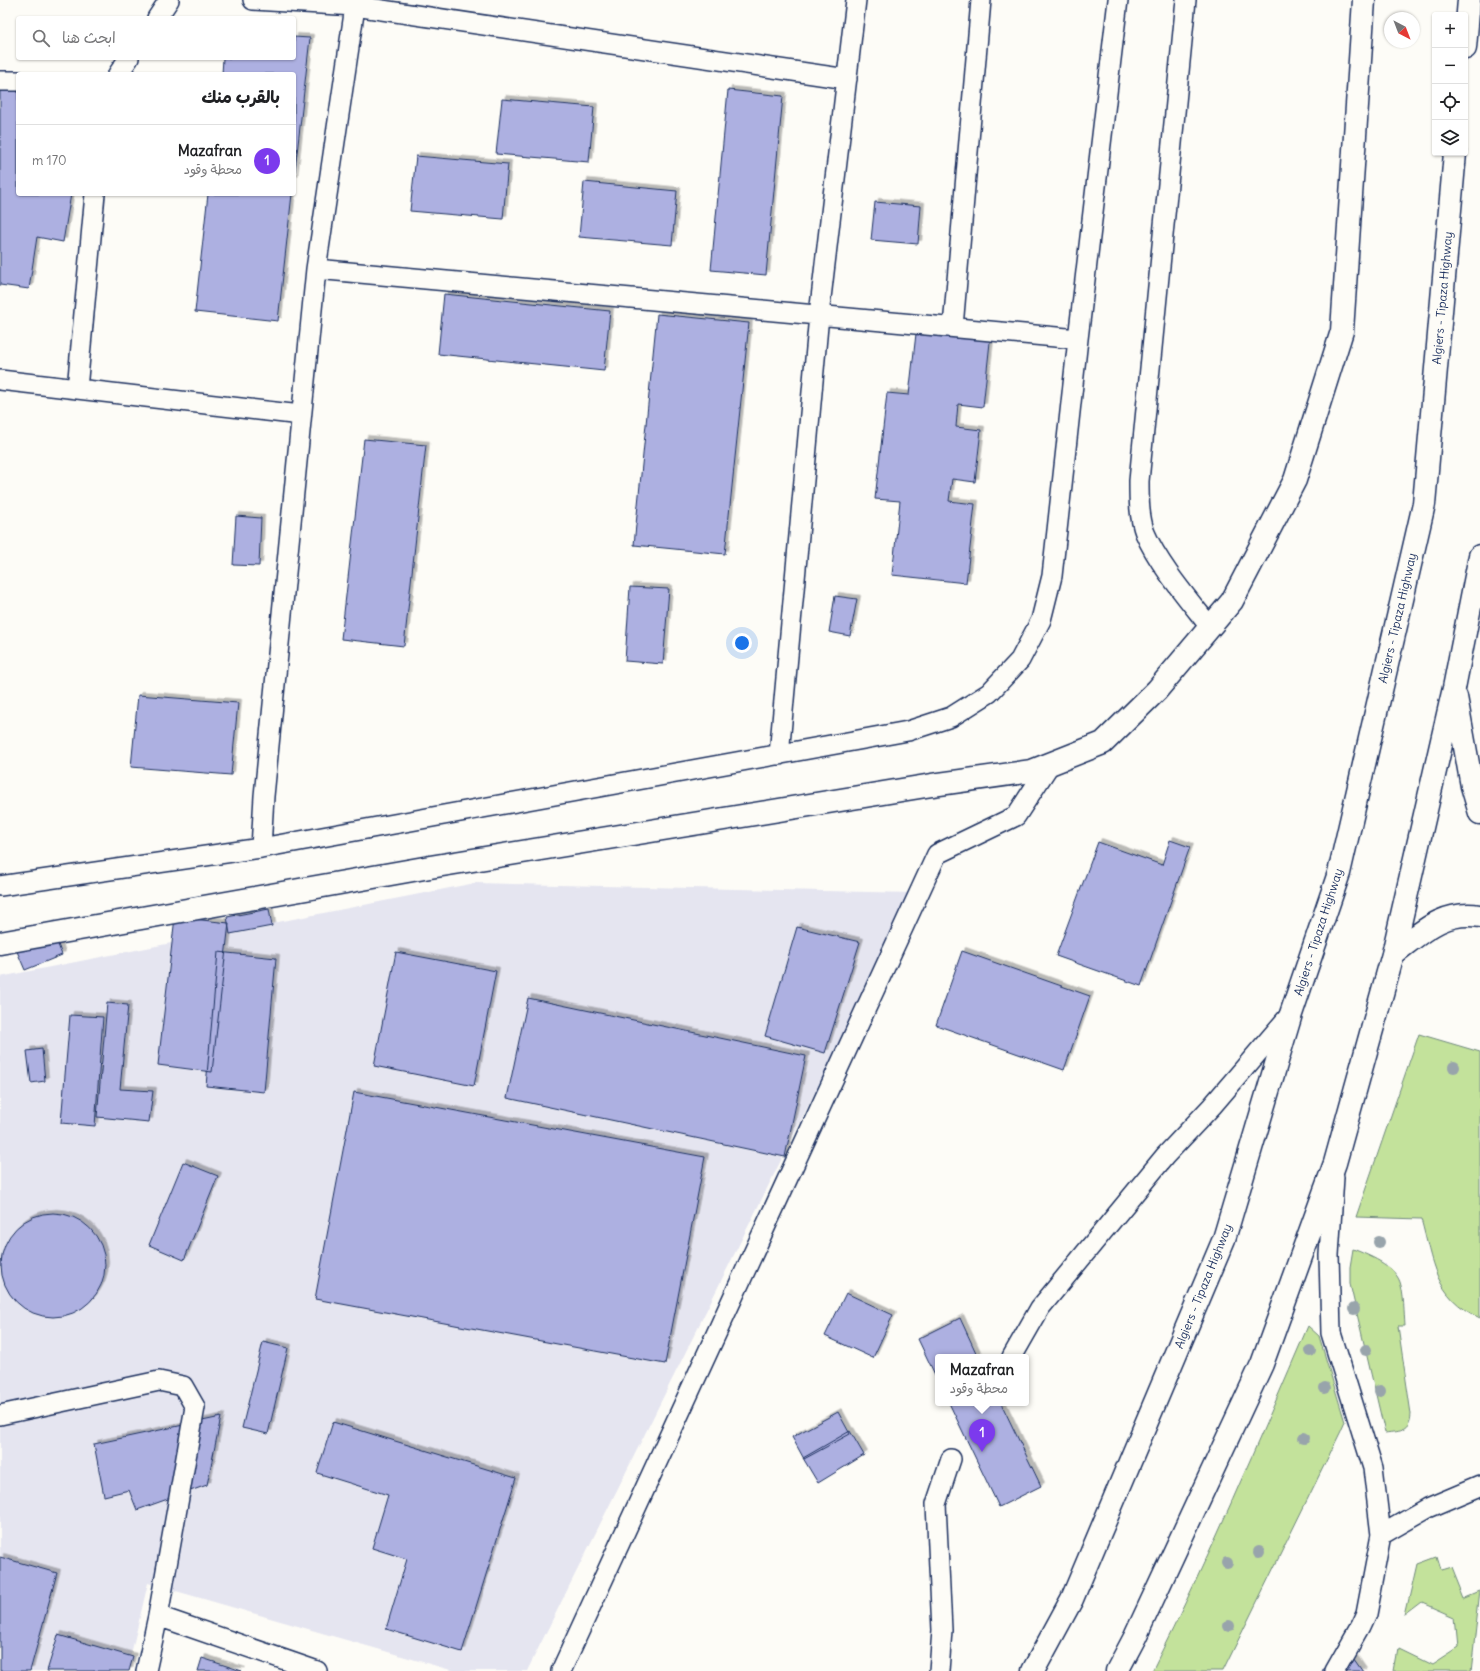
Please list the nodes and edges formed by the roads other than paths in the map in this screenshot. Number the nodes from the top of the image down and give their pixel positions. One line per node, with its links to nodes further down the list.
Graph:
1 (169, 0): 11 (lane)
2 (253, 0): 9 (lane)
3 (856, 0): 14 (lane)
4 (981, 0): 21 (lane)
5 (1118, 0): 22 (lane)
6 (1186, 0): 27 (lane)
7 (1364, 0): 27 (main road)
8 (1469, 0): 10 (main road)
9 (355, 3): 14 (lane); 19 (lane)
10 (1468, 12)
11 (158, 16)
12 (128, 60): 13 (lane)
13 (119, 72)
14 (847, 80): 20 (lane)
15 (0, 81): 16 (lane)
16 (16, 81)
17 (1455, 156): 37 (main road, Algiers - Tipaza Highway)
18 (96, 196): 24 (lane)
19 (316, 270): 20 (lane); 25 (lane)
20 (819, 315): 21 (lane); 29 (lane)
21 (953, 328): 22 (lane)
22 (1078, 339): 29 (lane)
23 (0, 380): 24 (lane)
24 (77, 389): 25 (lane)
25 (302, 415): 32 (lane)
26 (1480, 556): 28 (main road)
27 (1210, 627): 30 (main road)
28 (1454, 688): 31 (main road); 36 (main road)
29 (779, 755): 32 (lane)
30 (1050, 764): 35 (main road); 47 (lane)
31 (1480, 813)
32 (262, 848): 33 (lane)
33 (0, 886)
34 (1480, 916): 36 (main road)
35 (0, 943)
36 (1393, 954): 38 (main road)
37 (1291, 1014): 39 (lane); 49 (main road, Algiers - Tipaza Highway)
38 (1336, 1163): 43 (lane); 50 (main road)
39 (1014, 1354)
40 (0, 1415): 44 (lane)
41 (951, 1459): 48 (lane)
42 (1480, 1486): 43 (lane)
43 (1381, 1535): 51 (lane)
44 (158, 1616): 45 (lane); 46 (lane)
45 (146, 1671)
46 (318, 1671)
47 (561, 1671)
48 (939, 1671)
49 (1033, 1671)
50 (1117, 1671)
51 (1335, 1671)

